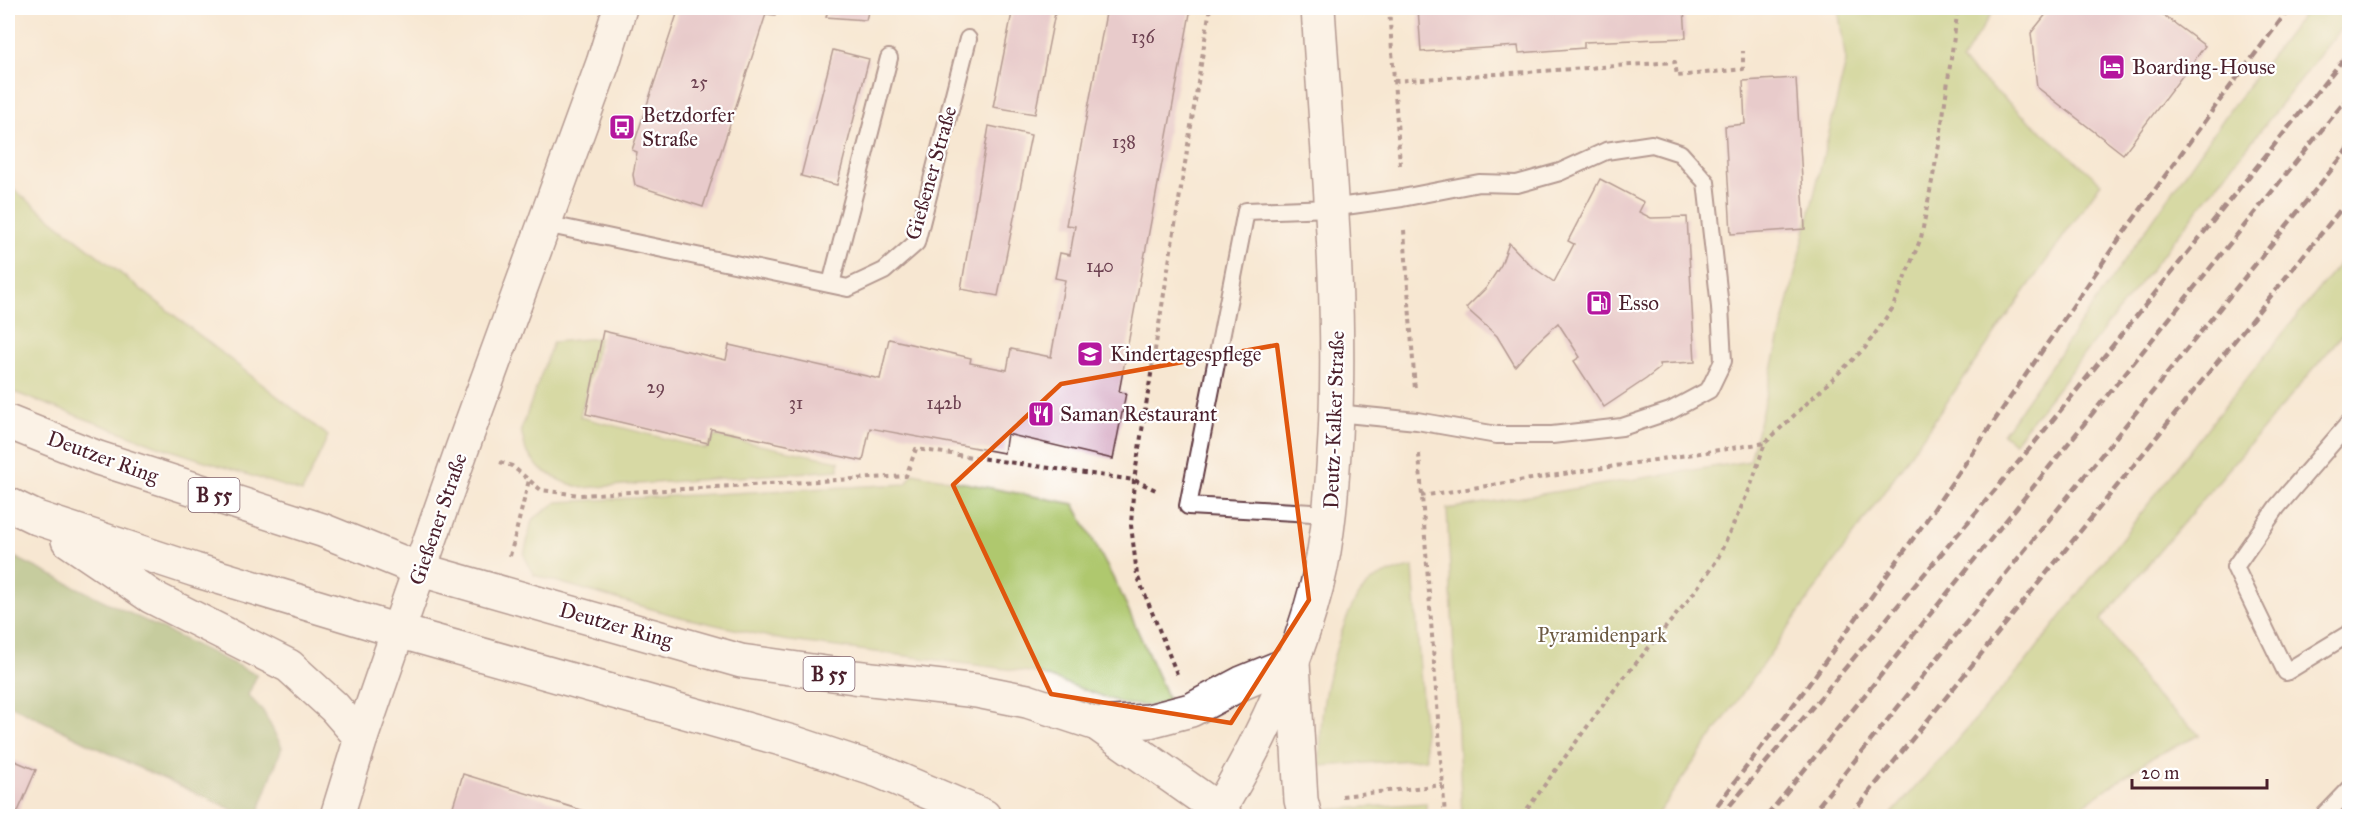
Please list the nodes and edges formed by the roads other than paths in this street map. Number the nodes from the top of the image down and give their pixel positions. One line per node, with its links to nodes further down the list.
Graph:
1 (620, 8): 6 (main road, Gießener Straße)
2 (1318, 8): 5 (main road, Deutz-Kalker Straße)
3 (968, 39): 7 (lane, Gießener Straße)
4 (888, 58): 7 (lane)
5 (1331, 208): 8 (main road, Deutz-Kalker Straße); 8 (lane); 12 (lane)
6 (544, 224): 7 (lane, Gießener Straße); 14 (main road, Gießener Straße)
7 (831, 284)
8 (1336, 413): 12 (main road, Deutz-Kalker Straße)
9 (8, 422): 14 (main road, Deutzer Ring / B 55)
10 (2349, 422): 16 (lane)
11 (8, 504): 13 (main road)
12 (1331, 514): 17 (main road, Deutz-Kalker Straße)
13 (37, 518): 15 (main road); 19 (main road)
14 (421, 570): 15 (main road, Gießener Straße); 18 (main road, Deutzer Ring / B 55)
15 (399, 631): 19 (main road, Gießener Straße); 24 (main road)
16 (2349, 633)
17 (1293, 662): 18 (main road); 21 (main road); 22 (main road, Deutz-Kalker Straße)
18 (1098, 724): 22 (main road, Deutzer Ring / B 55)
19 (361, 738): 23 (main road, Gießener Straße)
20 (2349, 789): 25 (lane)
21 (1303, 808)
22 (1220, 814)
23 (337, 816)
24 (984, 816)
25 (2324, 816)

